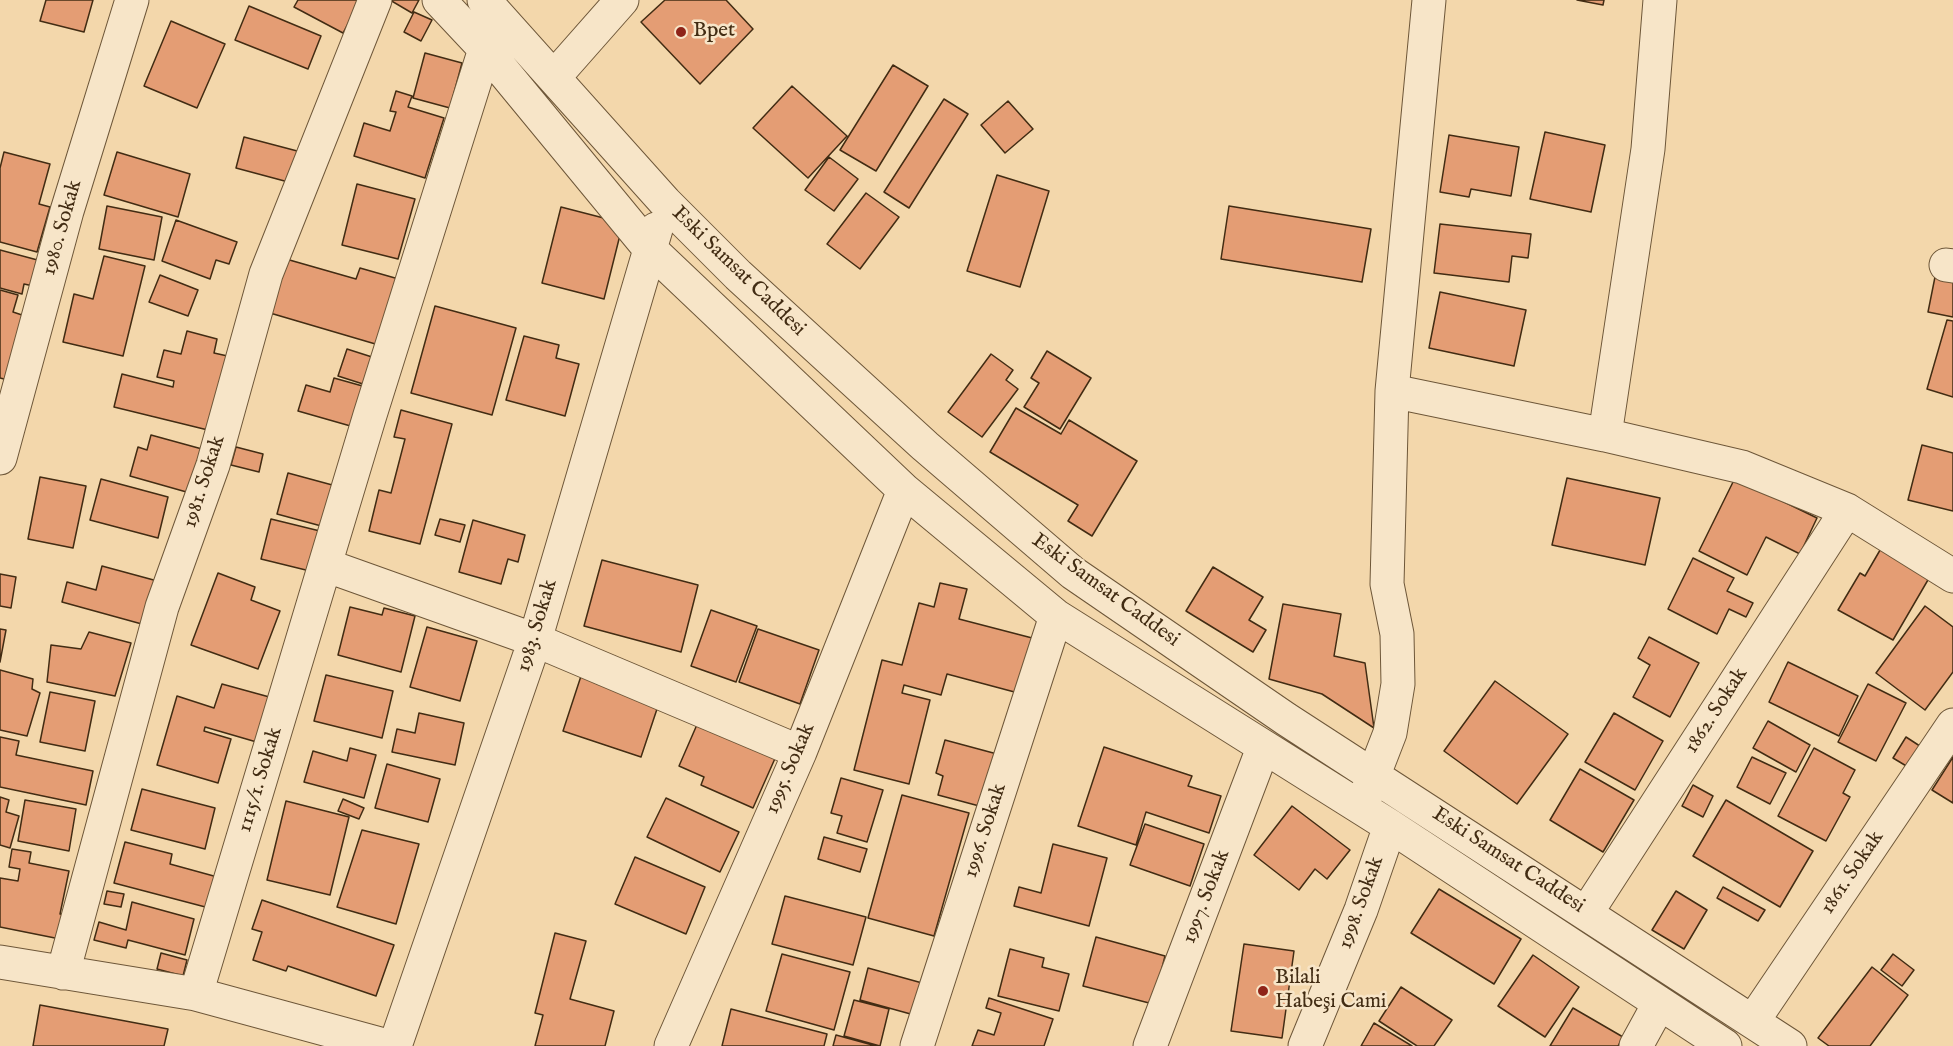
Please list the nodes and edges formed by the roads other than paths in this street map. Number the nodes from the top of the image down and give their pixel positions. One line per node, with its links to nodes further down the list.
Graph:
1 (132, 0): 14 (street, 1980. Sokak)
2 (375, 0): 29 (street, 1981. Sokak)
3 (439, 0): 8 (street, Eski Samsat Caddesi)
4 (484, 0): 9 (street, Eski Samsat Caddesi)
5 (622, 0): 9 (street)
6 (1429, 0): 12 (street)
7 (1660, 0): 13 (street)
8 (484, 50): 11 (street, Eski Samsat Caddesi); 17 (street, 1115/1. Sokak)
9 (555, 76): 10 (street, Eski Samsat Caddesi)
10 (665, 202): 11 (street, 1983. Sokak); 24 (street, Eski Samsat Caddesi)
11 (649, 248): 15 (street, Eski Samsat Caddesi); 20 (street, 1983. Sokak)
12 (1392, 391): 13 (street); 24 (street)
13 (1605, 435): 16 (street)
14 (0, 458)
15 (904, 490): 19 (street, Eski Samsat Caddesi); 23 (street, 1995. Sokak)
16 (1847, 510): 18 (street); 27 (street, 1862. Sokak)
17 (325, 565): 20 (street); 30 (street, 1115/1. Sokak)
18 (1953, 576)
19 (1056, 616): 22 (street, Eski Samsat Caddesi); 37 (street, 1996. Sokak)
20 (535, 640): 23 (street); 35 (street, 1983. Sokak)
21 (1953, 725): 32 (street, 1861. Sokak)
22 (1263, 748): 25 (street, Eski Samsat Caddesi); 33 (street, 1997. Sokak)
23 (800, 752): 36 (street, 1995. Sokak)
24 (1372, 774): 25 (street); 27 (street, Eski Samsat Caddesi)
25 (1363, 808): 26 (street, Eski Samsat Caddesi)
26 (1390, 825): 31 (street, Eski Samsat Caddesi); 38 (street, 1998. Sokak)
27 (1587, 912): 32 (street, Eski Samsat Caddesi)
28 (0, 962): 29 (street)
29 (63, 974): 30 (street)
30 (196, 994): 34 (street)
31 (1659, 1004): 39 (street); 40 (street, Eski Samsat Caddesi)
32 (1753, 1021): 41 (street, Eski Samsat Caddesi)
33 (1160, 1044)
34 (387, 1046)
35 (395, 1046)
36 (671, 1046)
37 (917, 1046)
38 (1305, 1046)
39 (1636, 1046)
40 (1725, 1046)
41 (1790, 1046)

